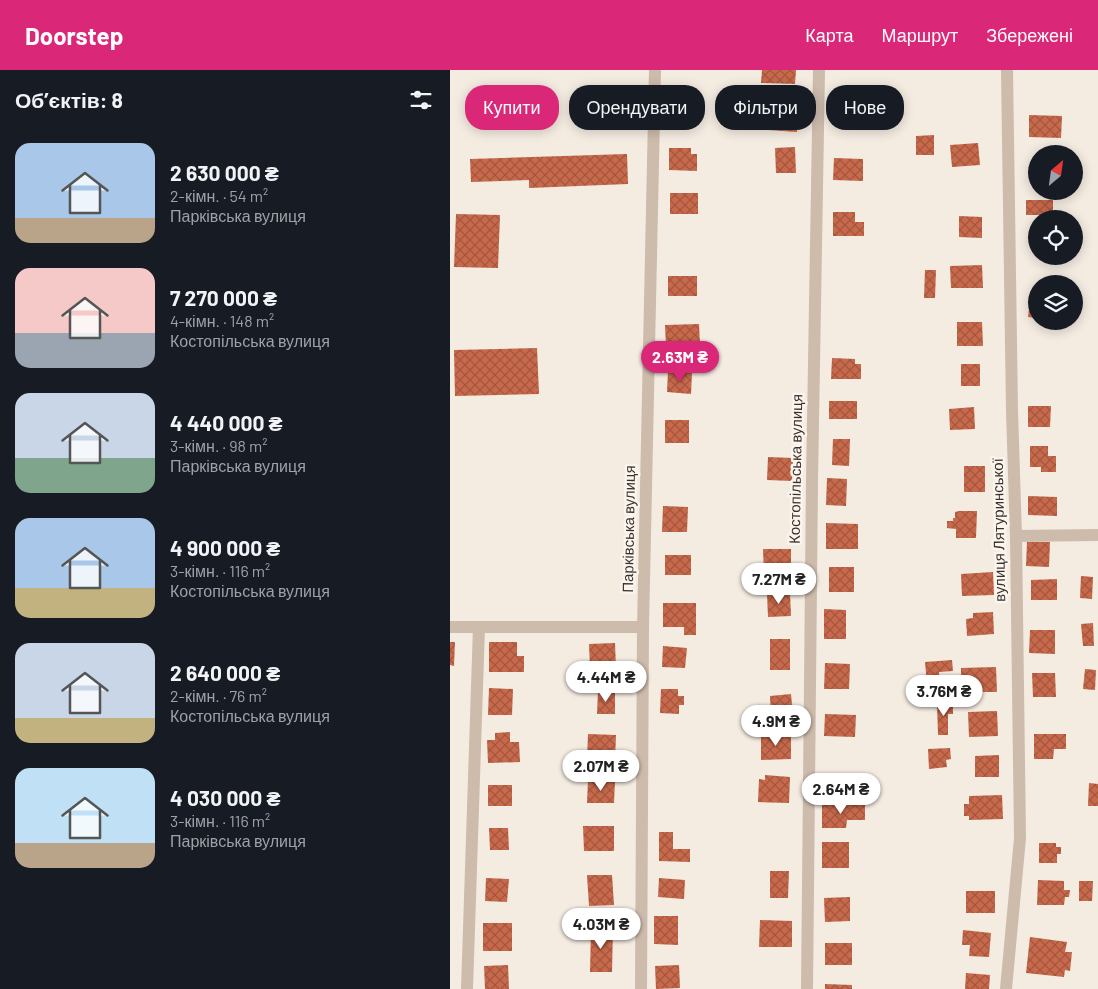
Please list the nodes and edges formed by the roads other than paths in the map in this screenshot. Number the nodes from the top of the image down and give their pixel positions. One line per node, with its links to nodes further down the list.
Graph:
1 (655, 70): 8 (street, Парківська вулиця)
2 (820, 70): 11 (street, Костопільська вулиця)
3 (1007, 70): 4 (street, вулиця Лятуринської)
4 (1016, 536): 5 (street); 12 (street, вулиця Лятуринської)
5 (1098, 536)
6 (450, 627): 7 (street)
7 (479, 627): 8 (street); 9 (street)
8 (643, 627): 10 (street, Парківська вулиця)
9 (466, 989)
10 (641, 989)
11 (807, 989)
12 (1006, 989)

